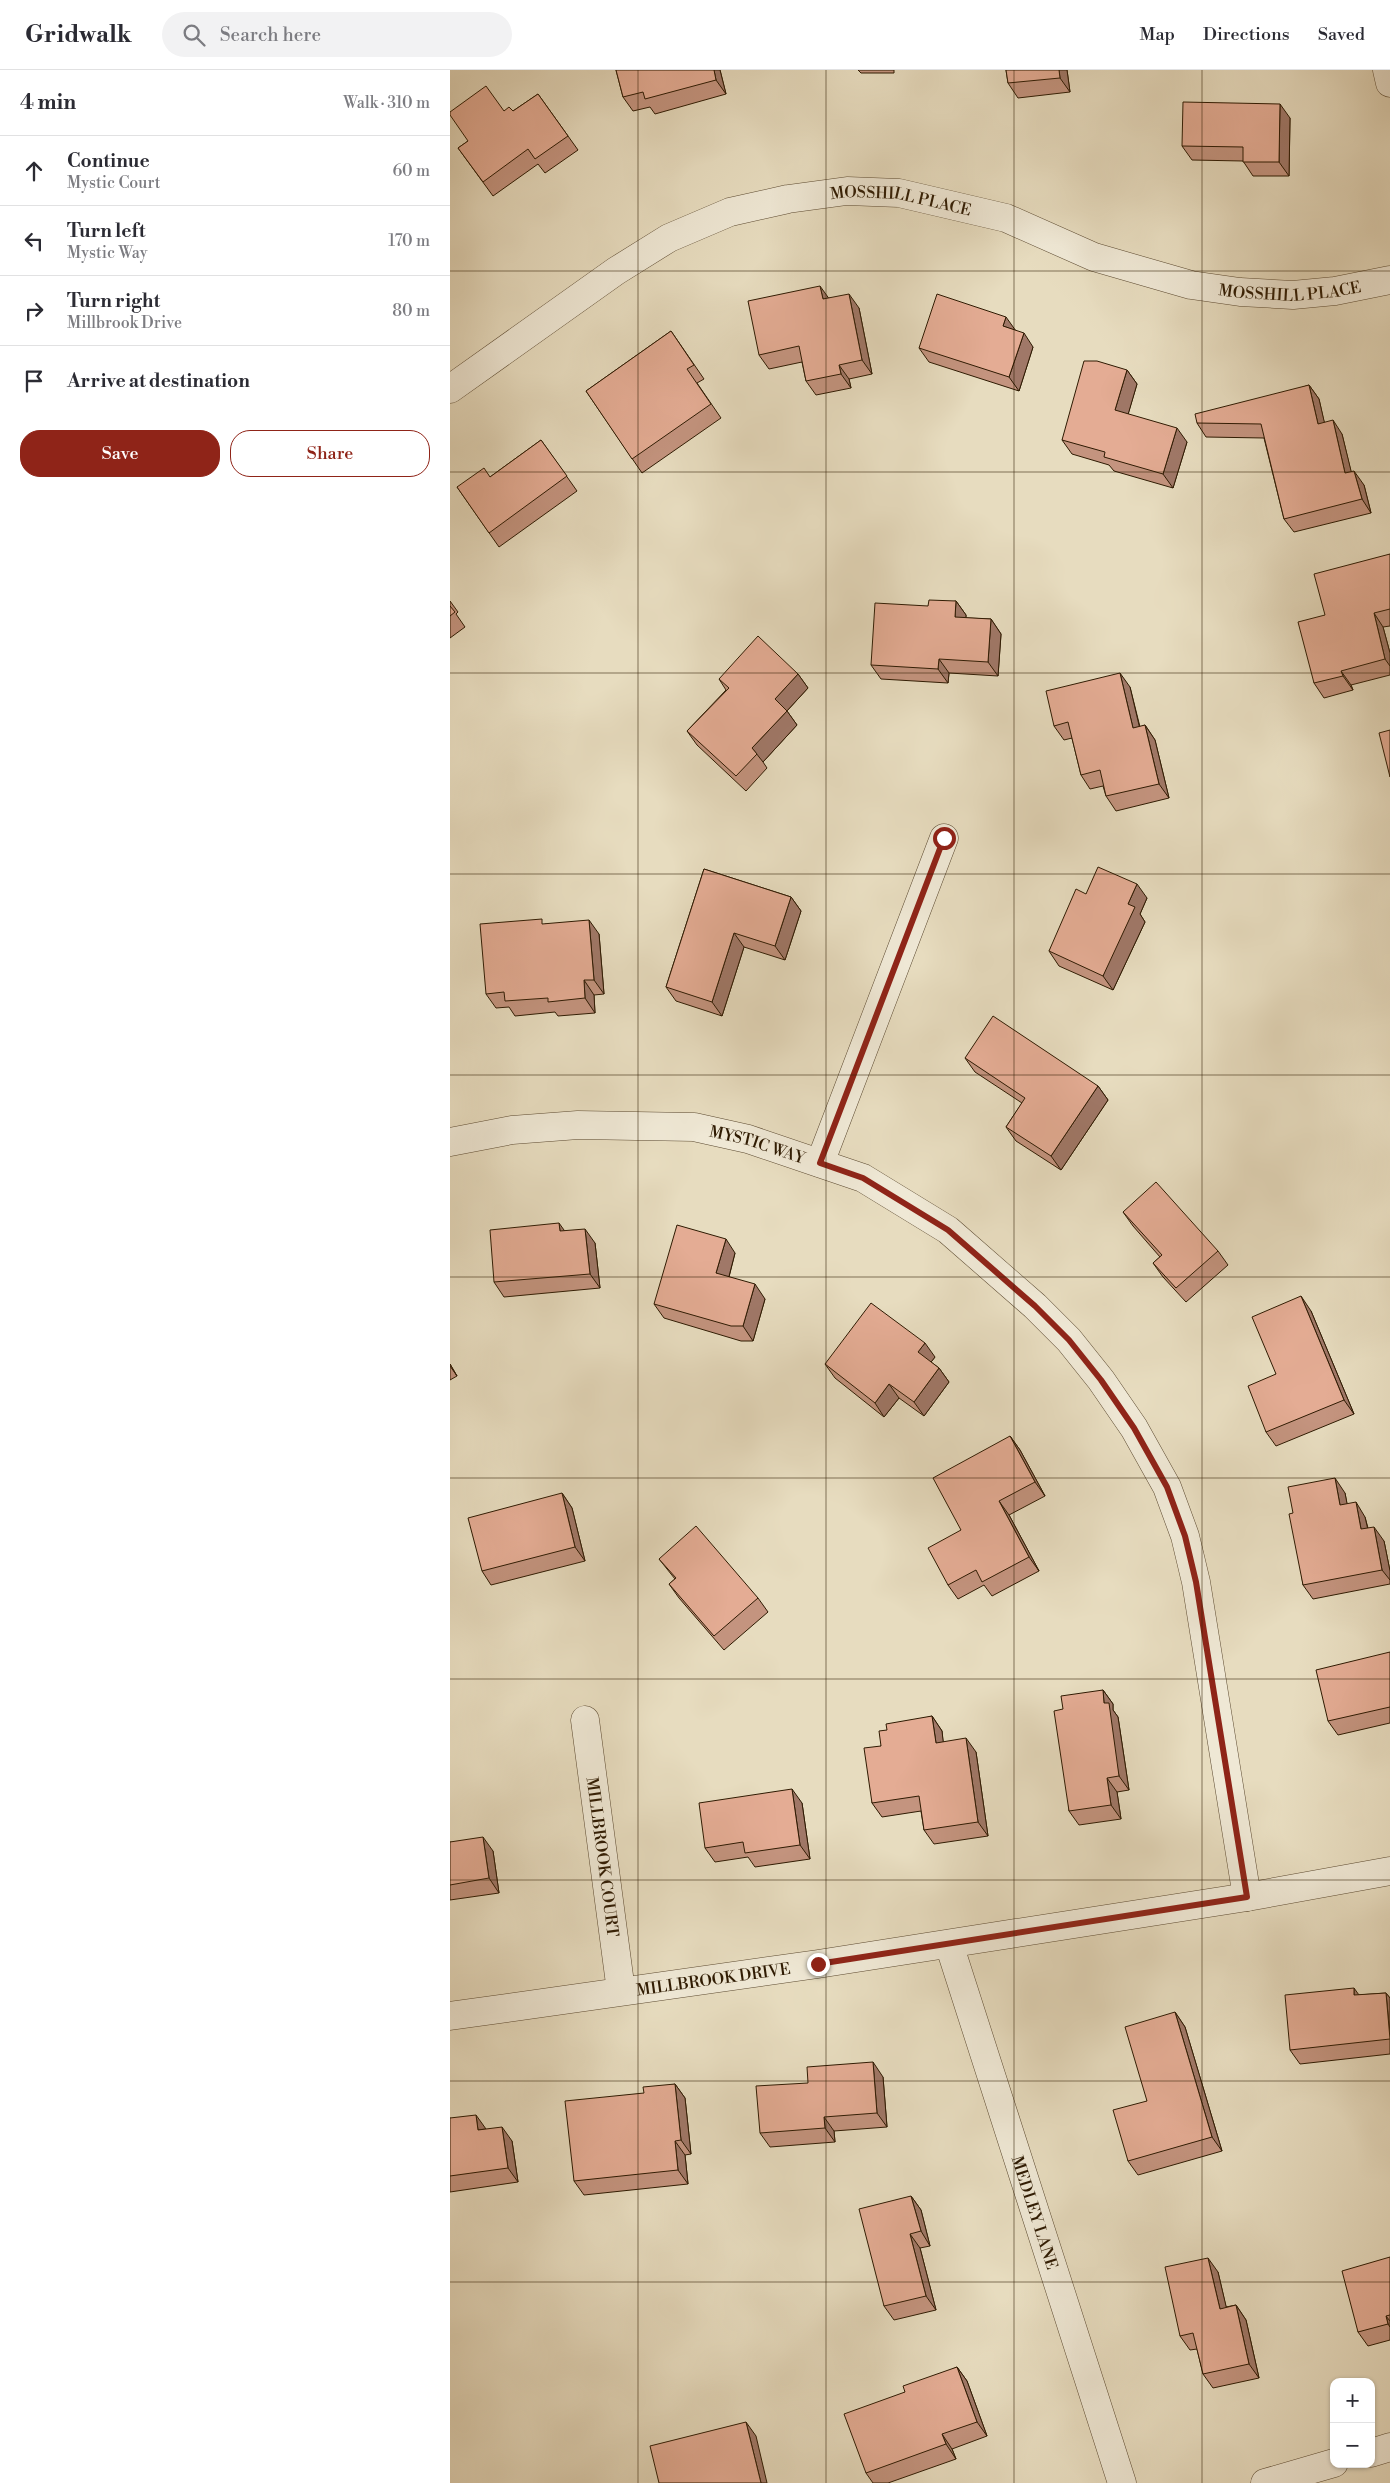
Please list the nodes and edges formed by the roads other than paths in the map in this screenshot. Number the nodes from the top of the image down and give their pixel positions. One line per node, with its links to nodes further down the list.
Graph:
1 (1387, 70): 2 (street)
2 (1390, 83)
3 (1390, 280): 4 (street, MOSSHILL PLACE)
4 (450, 389)
5 (944, 838): 7 (street)
6 (450, 1142): 7 (street, MYSTIC WAY)
7 (820, 1163): 10 (street, MYSTIC WAY)
8 (585, 1720): 12 (street, MILLBROOK COURT)
9 (1390, 1870): 10 (street, MILLBROOK DRIVE)
10 (1247, 1897): 11 (street, MILLBROOK DRIVE)
11 (950, 1944): 12 (street, MILLBROOK DRIVE); 17 (street, MEDLEY LANE)
12 (621, 1991): 13 (street, MILLBROOK DRIVE)
13 (450, 2016)
14 (1390, 2448): 15 (street)
15 (1375, 2452)
16 (1330, 2465): 18 (street)
17 (1122, 2483)
18 (1265, 2483)

